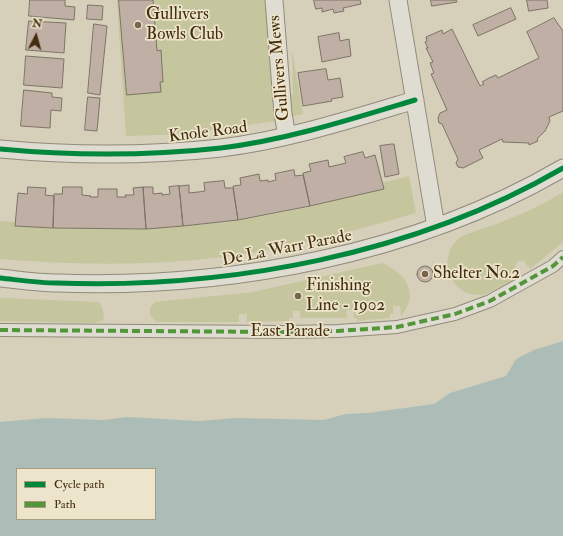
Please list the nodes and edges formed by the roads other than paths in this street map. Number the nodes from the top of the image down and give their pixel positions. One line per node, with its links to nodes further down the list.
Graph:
1 (274, 0): 4 (street, Gullivers Mews)
2 (398, 0): 3 (street)
3 (415, 100): 4 (street, Knole Road); 7 (street)
4 (287, 136): 5 (street, Knole Road)
5 (0, 149)
6 (563, 168): 7 (street, De La Warr Parade)
7 (436, 227): 9 (street, De La Warr Parade)
8 (563, 256): 10 (street, East Parade)
9 (0, 278)
10 (0, 330)

